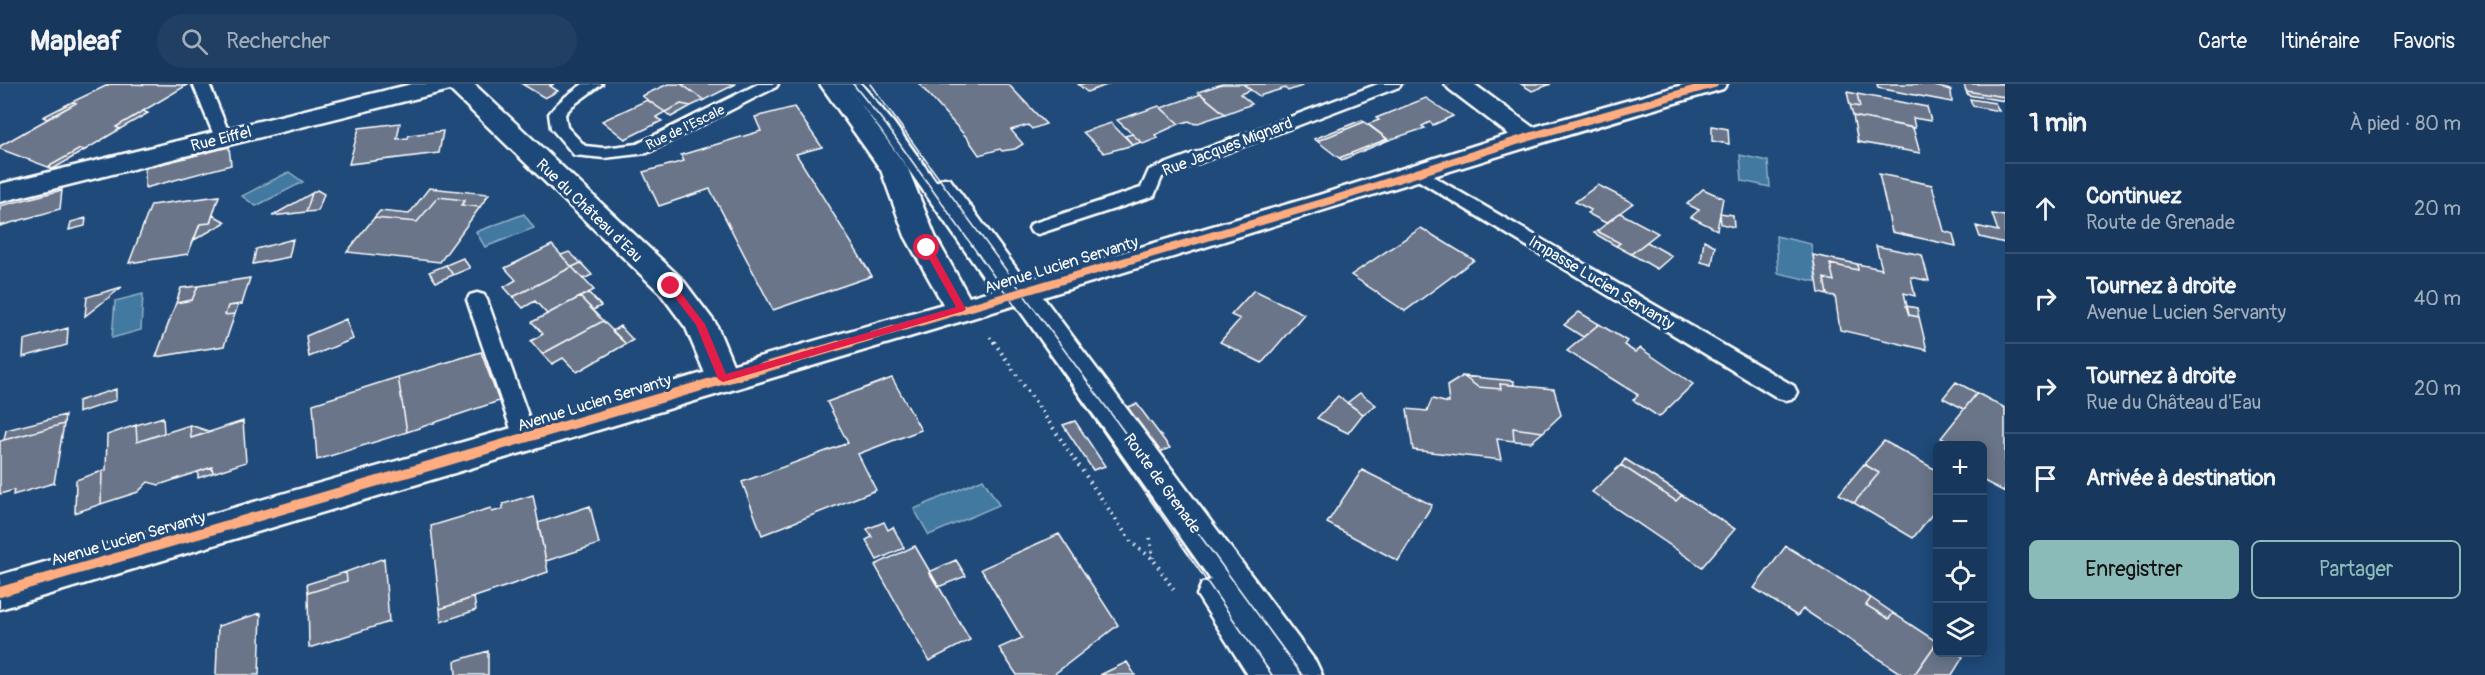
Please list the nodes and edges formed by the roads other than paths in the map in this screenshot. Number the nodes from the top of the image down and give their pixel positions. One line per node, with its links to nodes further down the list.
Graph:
1 (201, 84): 13 (lane)
2 (443, 84): 13 (street, Rue Eiffel)
3 (459, 84): 20 (street, Rue du Château d'Eau)
4 (594, 84): 5 (lane, Rue de l'Escale)
5 (770, 84)
6 (833, 84): 19 (street)
7 (853, 84): 17 (lane)
8 (870, 84): 17 (lane)
9 (1393, 84): 16 (lane, Rue Jacques Mignard)
10 (1458, 84): 12 (street)
11 (1714, 84): 12 (street, Avenue Lucien Servanty)
12 (1529, 137): 14 (street, Avenue Lucien Servanty)
13 (223, 138): 15 (street, Rue Eiffel)
14 (1417, 172): 17 (street, Avenue Lucien Servanty); 21 (lane, Impasse Lucien Servanty)
15 (0, 194)
16 (1038, 228)
17 (1015, 294): 19 (street, Avenue Lucien Servanty); 24 (street, Route de Grenade); 25 (street, Route de Grenade)
18 (477, 300): 22 (lane)
19 (961, 309): 20 (street, Avenue Lucien Servanty)
20 (723, 379): 22 (street, Avenue Lucien Servanty)
21 (1786, 392)
22 (525, 438): 23 (street, Avenue Lucien Servanty)
23 (0, 592)
24 (1272, 675)
25 (1302, 675)

